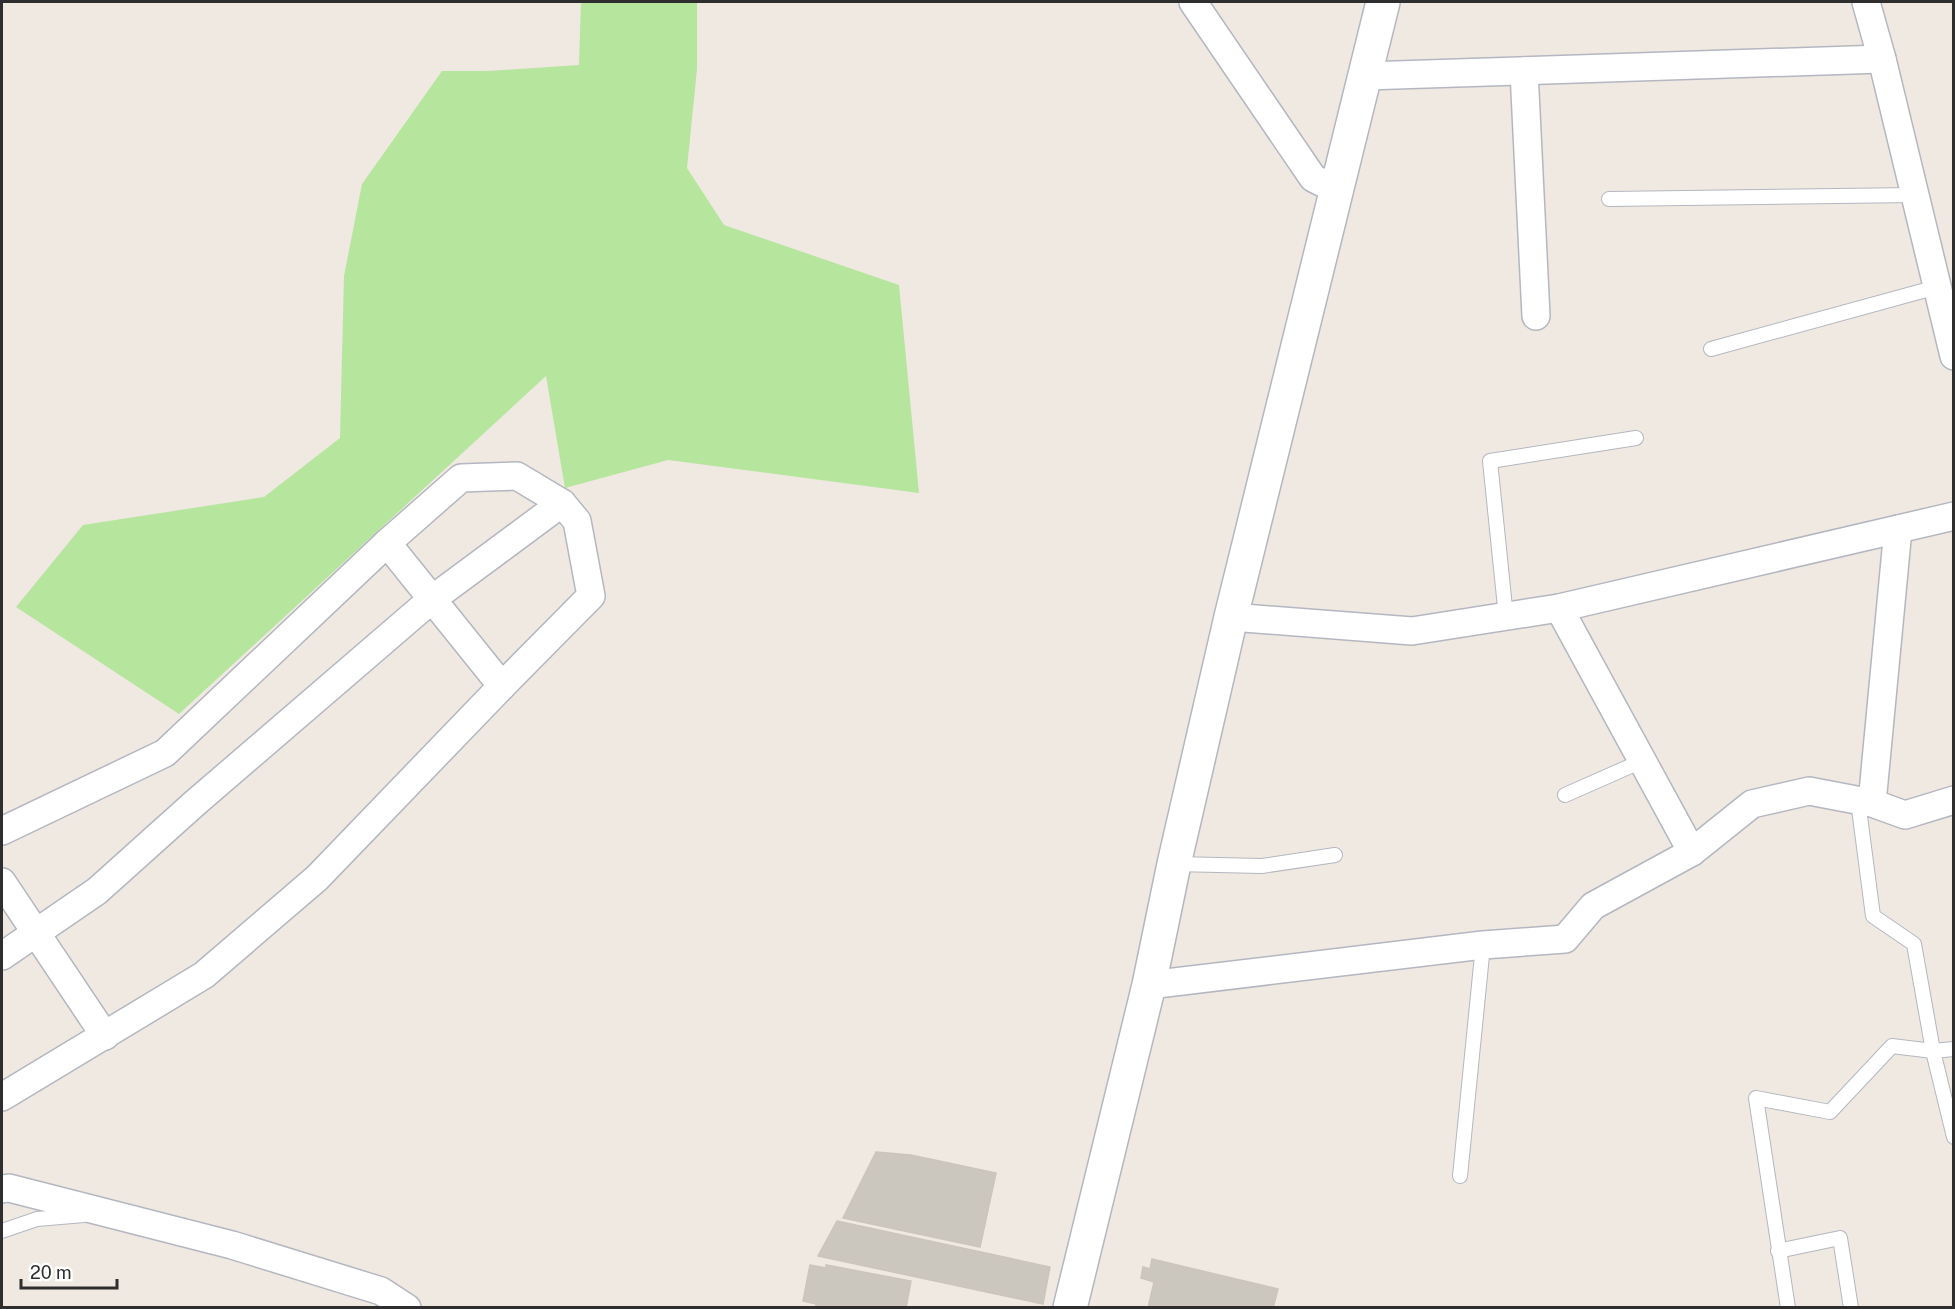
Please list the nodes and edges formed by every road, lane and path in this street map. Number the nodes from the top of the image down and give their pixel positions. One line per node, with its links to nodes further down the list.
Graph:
1 (1193, 2): 7 (street)
2 (1383, 2): 6 (street)
3 (1866, 2): 4 (street)
4 (1882, 59): 5 (street); 8 (street)
5 (1524, 71): 6 (street); 11 (street)
6 (1365, 76): 7 (street)
7 (1337, 190): 21 (street)
8 (1915, 195): 9 (lane); 10 (street)
9 (1609, 198)
10 (1937, 287): 12 (lane); 13 (street)
11 (1536, 316)
12 (1711, 349)
13 (1953, 356)
14 (1636, 438): 22 (lane)
15 (562, 503): 18 (street); 19 (street); 23 (street)
16 (1953, 516): 17 (street)
17 (1898, 529): 20 (street); 27 (street)
18 (387, 543): 19 (street); 28 (street)
19 (431, 600): 23 (street); 33 (street)
20 (1559, 608): 22 (street); 24 (street)
21 (1231, 617): 22 (street); 31 (street)
22 (1506, 617)
23 (502, 686): 37 (street)
24 (1642, 761): 25 (lane); 29 (street)
25 (1565, 795)
26 (1953, 800): 27 (street)
27 (1865, 802): 29 (street); 39 (lane)
28 (2, 831)
29 (1692, 852): 34 (street)
30 (1335, 855): 31 (lane)
31 (1174, 864): 36 (street)
32 (2, 882): 33 (street)
33 (35, 933): 35 (street); 37 (street)
34 (1483, 945): 36 (street); 42 (lane)
35 (2, 956)
36 (1149, 985): 48 (street)
37 (105, 1036): 40 (street)
38 (1953, 1049): 39 (lane)
39 (1933, 1051): 41 (lane); 46 (lane)
40 (2, 1097)
41 (1953, 1137)
42 (1460, 1176)
43 (2, 1189): 44 (street)
44 (110, 1213): 45 (lane); 47 (street)
45 (2, 1232)
46 (1778, 1251): 49 (lane); 50 (lane)
47 (407, 1308)
48 (1070, 1308)
49 (1788, 1308)
50 (1851, 1308)

